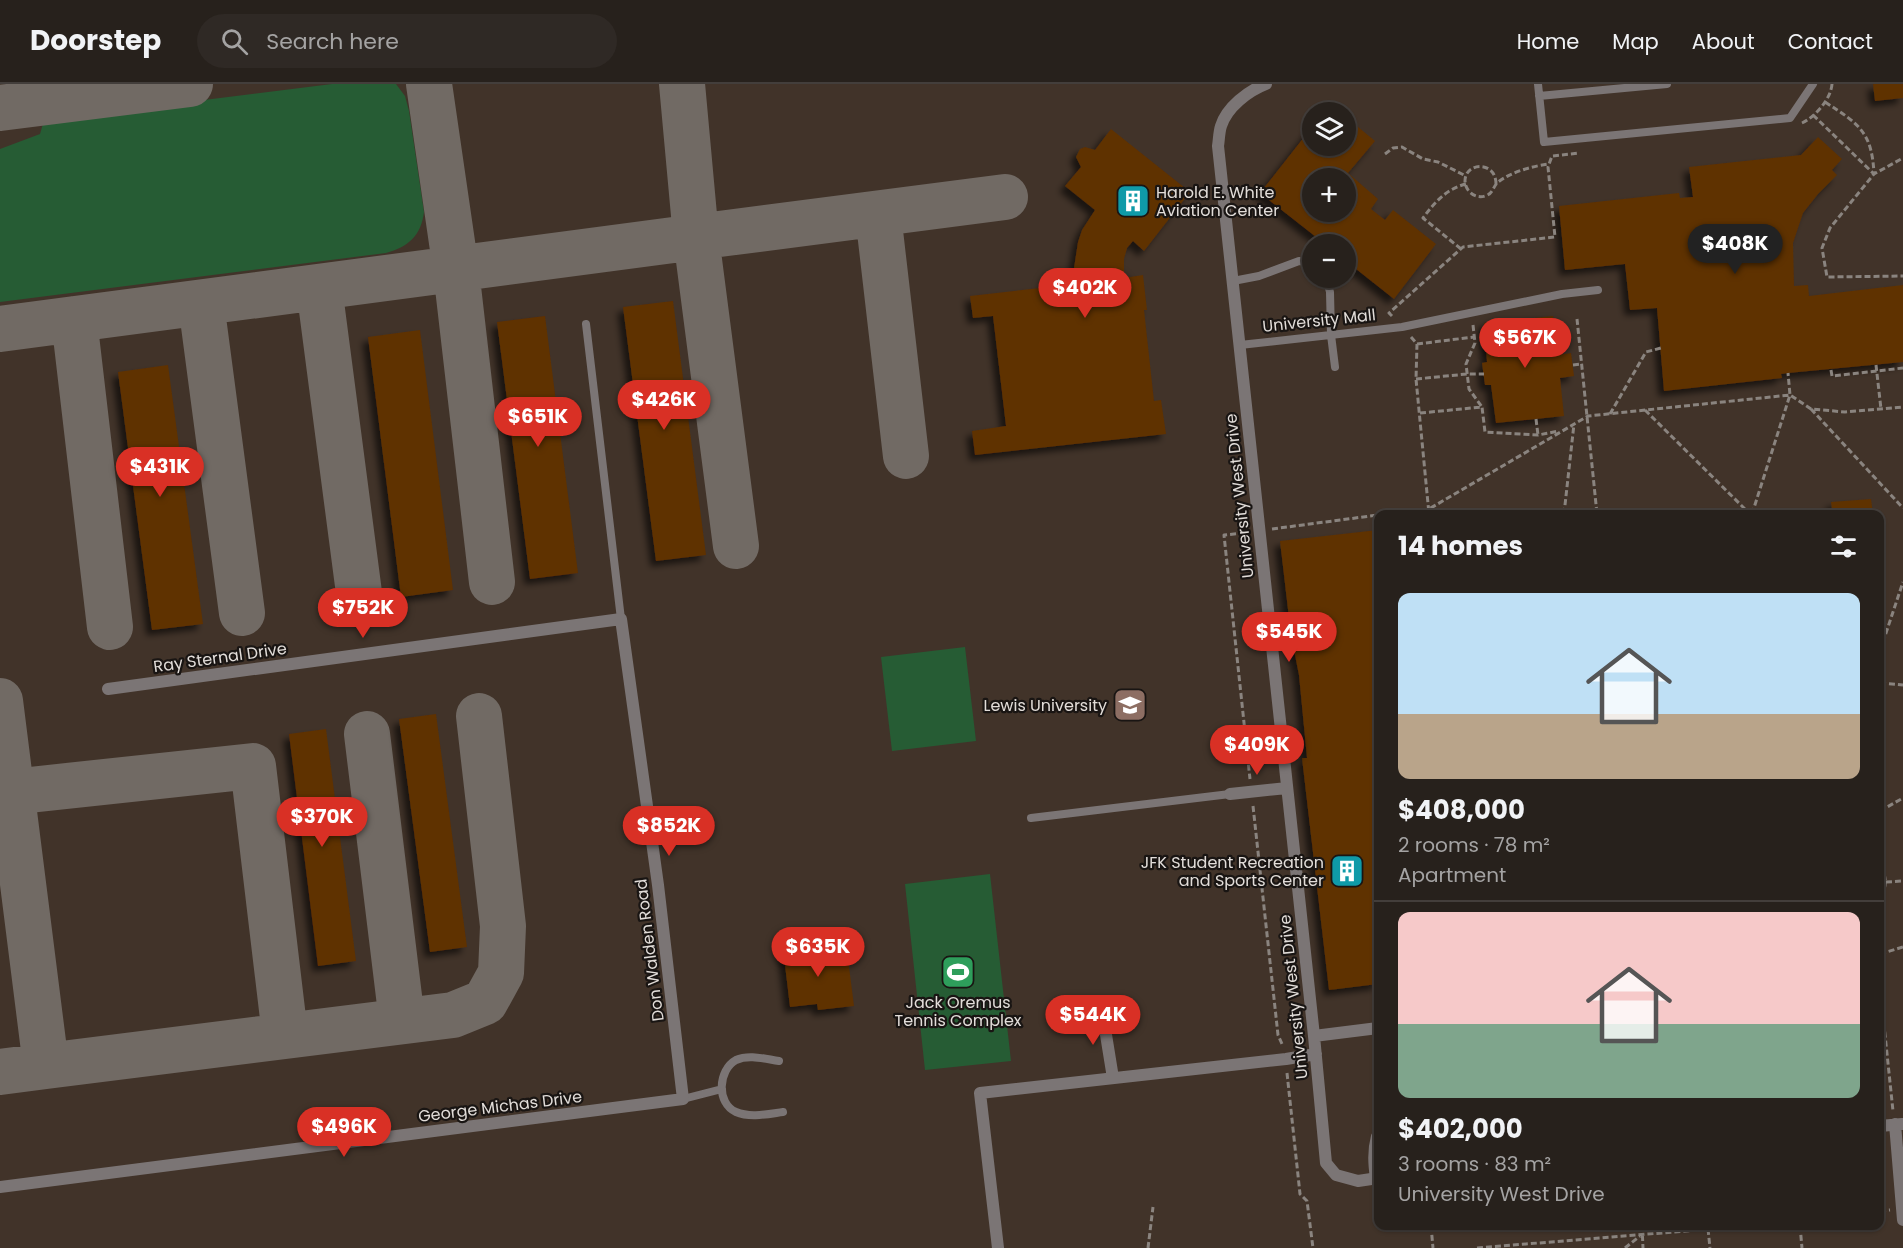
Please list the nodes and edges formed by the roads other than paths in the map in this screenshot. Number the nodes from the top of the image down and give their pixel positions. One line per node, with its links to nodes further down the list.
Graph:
1 (1266, 84): 7 (street, University West Drive)
2 (1538, 84): 5 (lane)
3 (1667, 84): 5 (lane)
4 (1813, 84): 5 (lane)
5 (1539, 96)
6 (1302, 261): 7 (lane)
7 (1233, 280): 12 (street, University West Drive)
8 (1329, 288): 11 (lane)
9 (1598, 290): 11 (lane, University Mall)
10 (586, 324): 14 (lane)
11 (1331, 335): 12 (lane, University Mall); 13 (lane)
12 (1240, 345): 16 (street, University West Drive)
13 (1335, 367)
14 (621, 619): 15 (street, Ray Sternal Drive); 26 (street, Don Walden Road)
15 (108, 689)
16 (1287, 788): 17 (street); 21 (street, University West Drive)
17 (1230, 794): 18 (lane)
18 (1031, 818)
19 (1102, 1010): 24 (street)
20 (1374, 1029): 21 (street)
21 (1314, 1035): 22 (street, University West Drive)
22 (1316, 1054): 24 (street); 32 (street, University West Drive)
23 (778, 1061): 25 (lane)
24 (1113, 1078): 36 (street)
25 (722, 1089): 26 (lane); 27 (lane)
26 (683, 1099): 33 (street, George Michas Drive)
27 (783, 1112)
28 (1899, 1124): 29 (street); 34 (street)
29 (1884, 1126)
30 (1374, 1141): 31 (lane)
31 (1374, 1165)
32 (1374, 1179)
33 (0, 1187)
34 (1902, 1196): 35 (street)
35 (1903, 1220)
36 (998, 1248)

